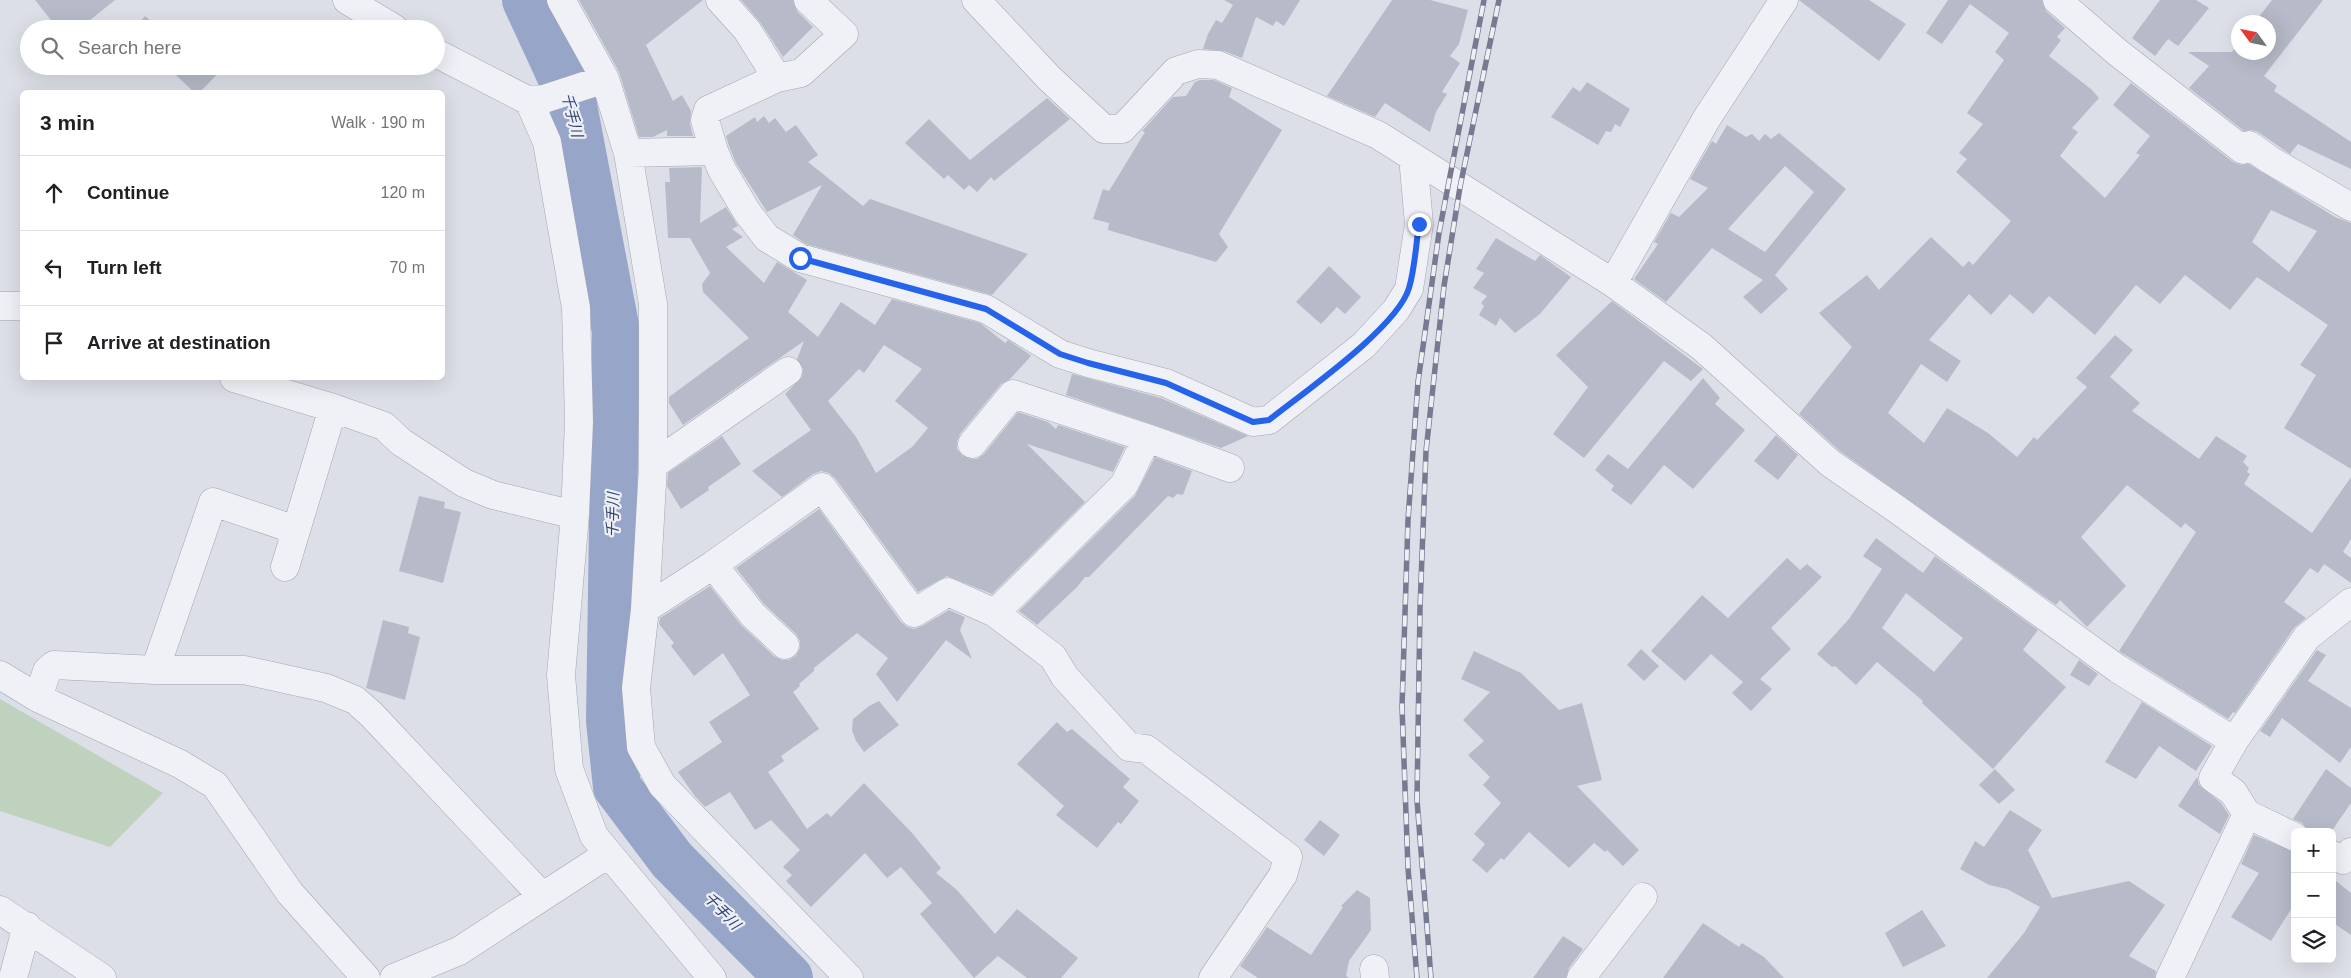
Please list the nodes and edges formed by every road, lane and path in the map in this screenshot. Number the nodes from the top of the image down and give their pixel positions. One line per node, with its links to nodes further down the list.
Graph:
1 (347, 0): 8 (street)
2 (561, 0): 11 (street)
3 (720, 0): 10 (street)
4 (808, 0): 10 (street)
5 (976, 0): 15 (street)
6 (1784, 0): 17 (street)
7 (2057, 0): 16 (street)
8 (380, 20)
9 (445, 56): 12 (street)
10 (777, 78): 13 (street)
11 (599, 81): 12 (street); 14 (street)
12 (536, 100): 27 (street)
13 (714, 151): 14 (street); 15 (street)
14 (628, 153): 25 (street)
15 (1413, 157): 17 (street)
16 (2351, 207)
17 (1613, 283): 38 (street)
18 (0, 306): 19 (street)
19 (20, 306)
20 (788, 371): 25 (street)
21 (241, 380): 22 (street)
22 (333, 408): 27 (street); 28 (street)
23 (1147, 438): 24 (street); 26 (street); 33 (street)
24 (972, 444)
25 (652, 465): 32 (street)
26 (1230, 468)
27 (574, 515): 42 (street)
28 (296, 530): 30 (street); 35 (street)
29 (713, 565): 32 (street); 33 (street); 34 (street)
30 (285, 567)
31 (2351, 602): 38 (street)
32 (645, 609): 53 (street)
33 (995, 612): 54 (street)
34 (785, 645)
35 (155, 670): 37 (street); 44 (street)
36 (0, 675): 37 (street)
37 (38, 698): 50 (street)
38 (2234, 741): 39 (street)
39 (2247, 814): 40 (street); 56 (street)
40 (2291, 835)
41 (2351, 852): 43 (street)
42 (608, 854): 44 (street); 52 (street)
43 (2336, 857)
44 (542, 896): 51 (street)
45 (1643, 897): 55 (street)
46 (0, 910): 47 (street)
47 (27, 926): 48 (street); 49 (street)
48 (14, 978)
49 (102, 978)
50 (366, 978)
51 (394, 978)
52 (712, 978)
53 (849, 978)
54 (1213, 978)
55 (1580, 978)
56 (2170, 978)

